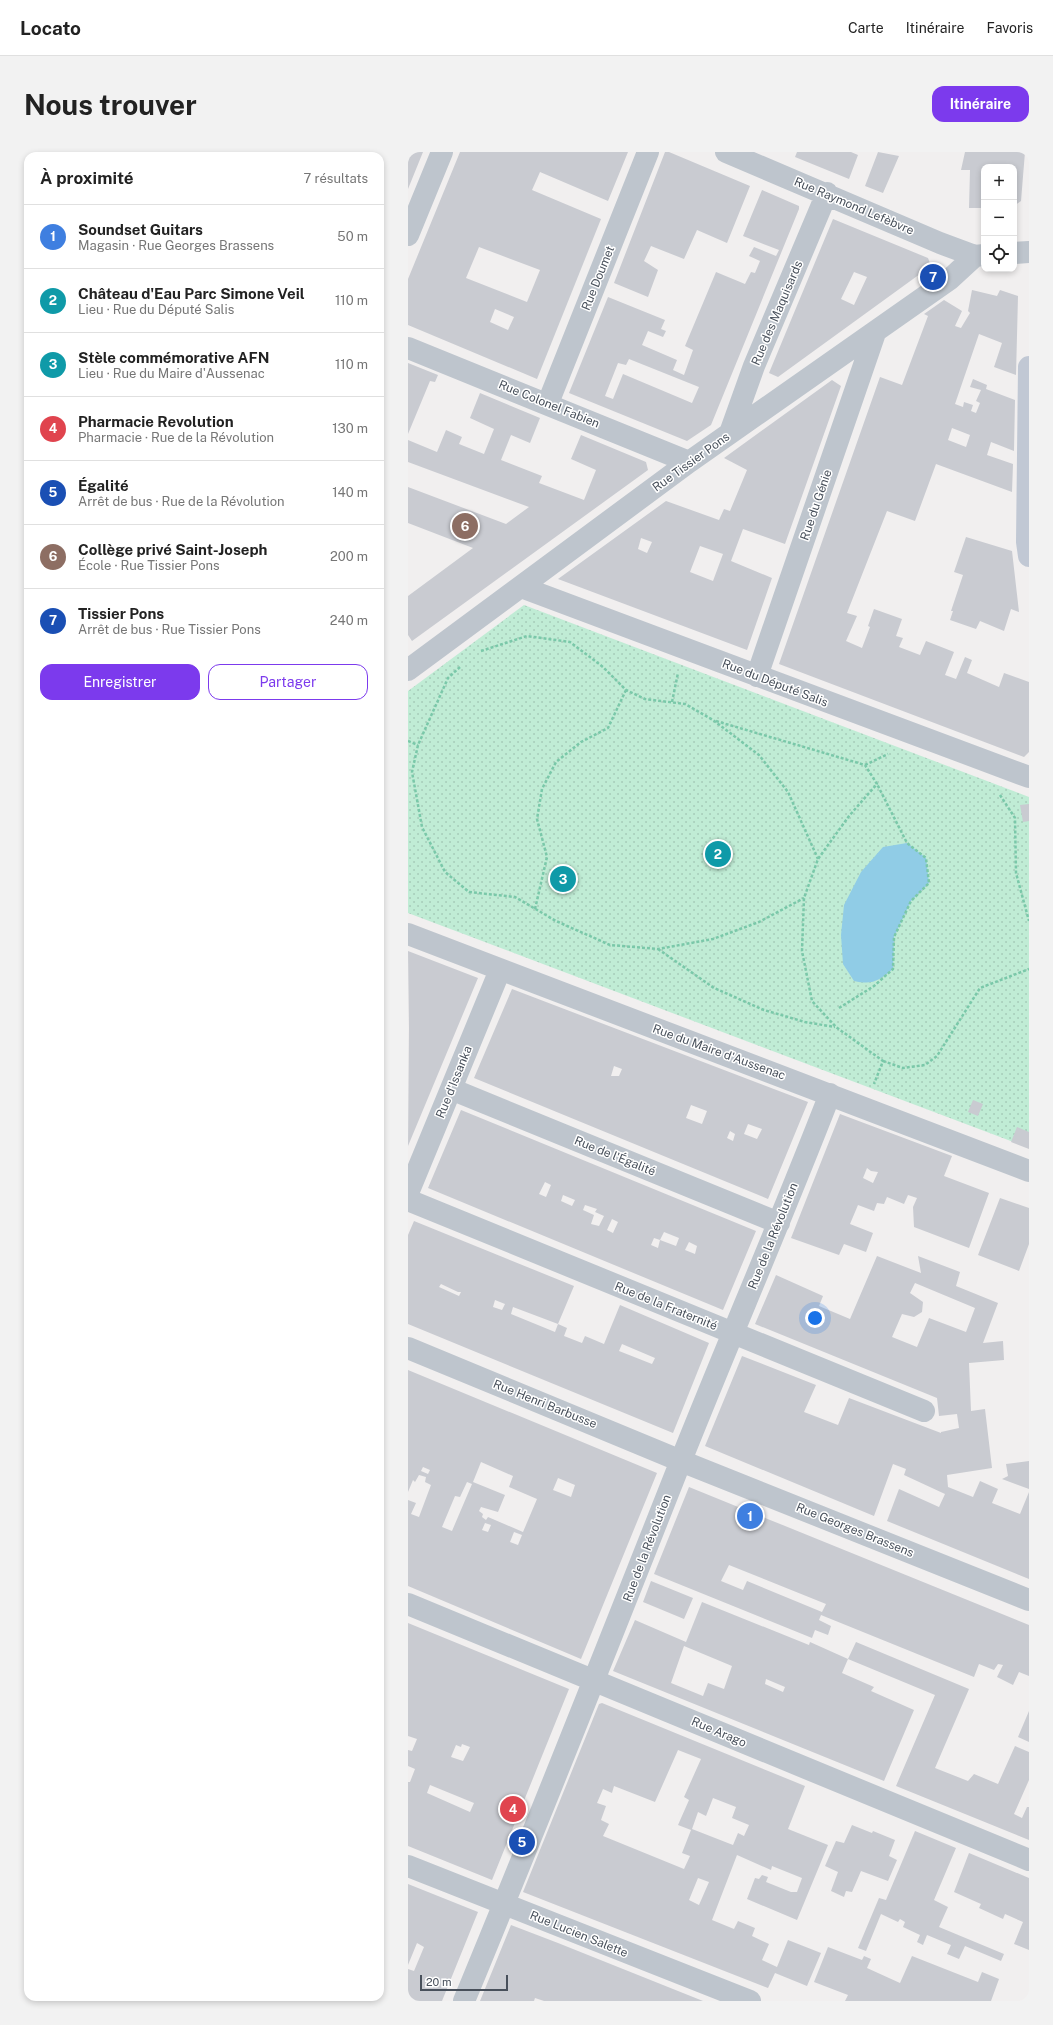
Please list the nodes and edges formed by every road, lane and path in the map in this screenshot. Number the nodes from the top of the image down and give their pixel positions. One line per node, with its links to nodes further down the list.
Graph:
1 (442, 152): 5 (street)
2 (648, 152): 12 (street, Rue Doumet)
3 (726, 152): 4 (street, Rue Raymond Lefèbvre)
4 (826, 193): 8 (street, Rue Raymond Lefèbvre); 13 (street, Rue des Maquisards)
5 (408, 235)
6 (1029, 252): 7 (street)
7 (1017, 253)
8 (980, 255): 9 (street, Rue Tissier Pons)
9 (875, 333): 13 (street, Rue Tissier Pons); 20 (street, Rue du Génie)
10 (408, 348): 12 (street, Rue Colonel Fabien)
11 (1029, 367): 15 (street)
12 (548, 403): 14 (street, Rue Colonel Fabien)
13 (730, 433): 14 (street, Rue Tissier Pons)
14 (690, 462): 16 (street, Rue Tissier Pons)
15 (1029, 556)
16 (521, 587): 19 (street, Rue Tissier Pons); 20 (street, Rue du Député Salis)
17 (474, 653): 21 (path)
18 (464, 663): 24 (path)
19 (408, 670)
20 (756, 676): 27 (street, Rue du Député Salis)
21 (626, 690): 22 (path); 32 (path)
22 (713, 720): 26 (path); 30 (path)
23 (408, 741): 24 (path)
24 (418, 745): 32 (path)
25 (894, 751): 26 (path)
26 (865, 765): 28 (path)
27 (1029, 777)
28 (877, 784): 30 (path); 38 (path)
29 (996, 788): 33 (path)
30 (818, 859): 31 (path)
31 (804, 898): 35 (path); 39 (path)
32 (535, 909): 35 (path)
33 (1029, 921)
34 (408, 934): 37 (street, Rue du Maire d'Aussenac)
35 (658, 949): 39 (path)
36 (1029, 969): 40 (path)
37 (500, 970): 41 (street, Rue d'Issanka); 43 (street, Rue du Maire d'Aussenac)
38 (839, 1008)
39 (836, 1027): 40 (path)
40 (883, 1061): 42 (path)
41 (451, 1089): 45 (street, Rue d'Issanka); 47 (street, Rue de l'Égalité)
42 (872, 1089)
43 (830, 1094): 44 (street, Rue du Maire d'Aussenac); 47 (street, Rue de la Révolution)
44 (1029, 1171)
45 (408, 1193)
46 (408, 1200): 48 (street, Rue de la Fraternité)
47 (779, 1223): 48 (street, Rue de la Révolution)
48 (734, 1335): 50 (street, Rue de la Fraternité); 51 (street, Rue de la Révolution)
49 (408, 1348): 51 (street, Rue Henri Barbusse)
50 (924, 1411)
51 (681, 1461): 52 (street, Rue Georges Brassens); 54 (street, Rue de la Révolution)
52 (1029, 1600)
53 (408, 1604): 54 (street, Rue Arago)
54 (595, 1680): 55 (street, Rue Arago); 57 (street, Rue de la Révolution)
55 (1029, 1860)
56 (408, 1866): 57 (street, Rue Lucien Salette)
57 (504, 1904): 58 (street, Rue de la Révolution); 59 (street, Rue Lucien Salette)
58 (464, 2001)
59 (750, 2001)

